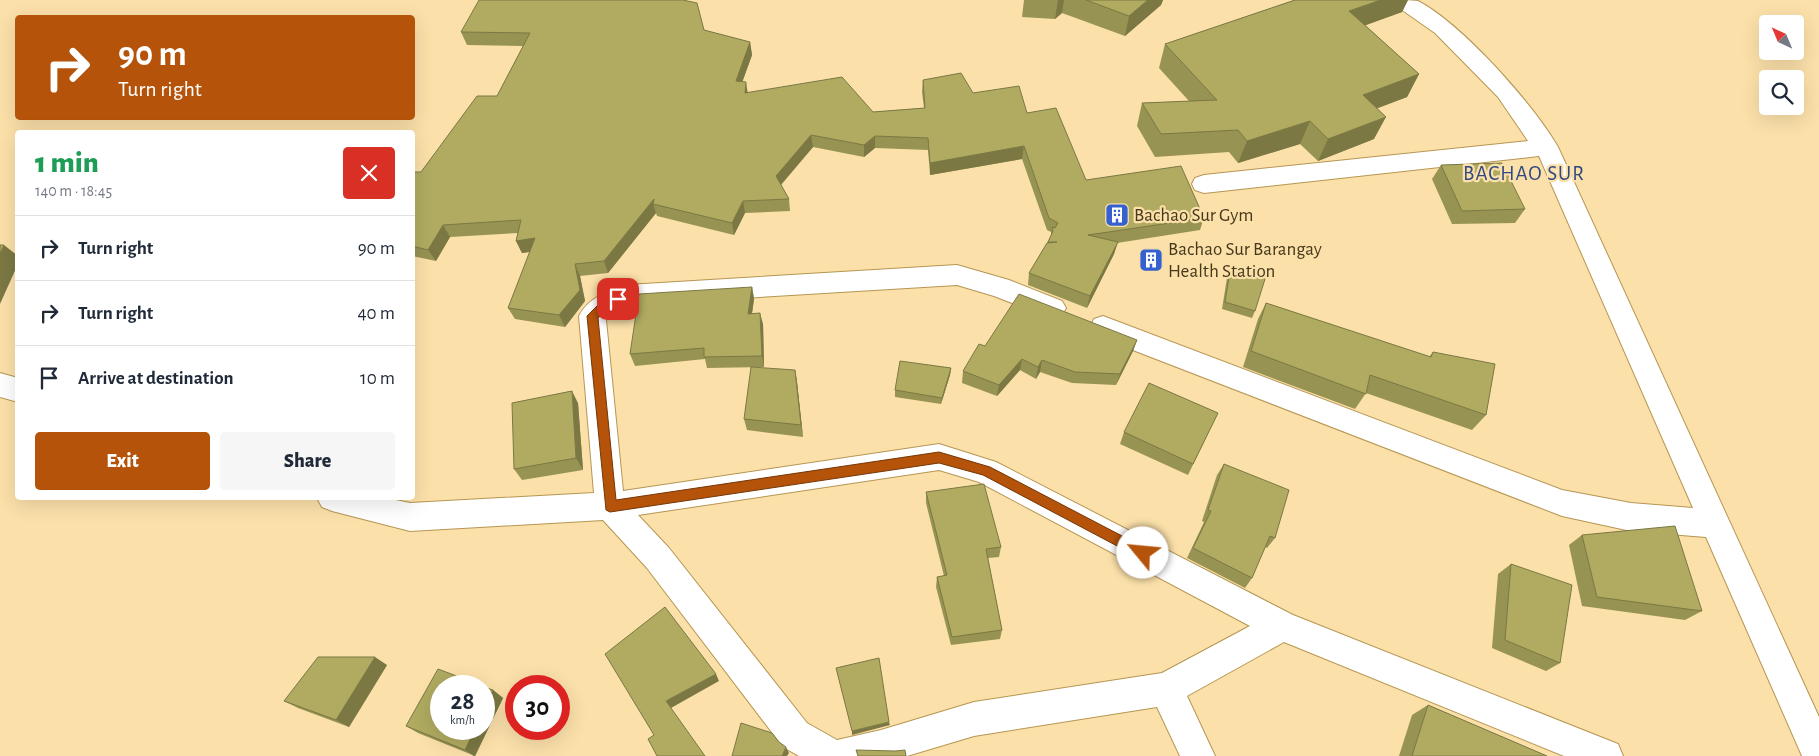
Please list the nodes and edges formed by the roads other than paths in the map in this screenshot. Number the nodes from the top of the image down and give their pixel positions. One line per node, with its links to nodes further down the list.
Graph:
1 (1402, 0): 2 (street)
2 (1546, 147): 3 (street); 8 (street)
3 (1204, 184)
4 (0, 385): 5 (street)
5 (15, 389)
6 (340, 500): 7 (street)
7 (610, 506): 8 (street); 9 (street); 11 (street)
8 (1717, 524): 15 (street)
9 (1282, 626): 10 (street); 14 (street)
10 (1166, 689): 12 (street); 13 (street)
11 (832, 756)
12 (839, 756)
13 (1198, 756)
14 (1606, 756)
15 (1819, 756)

